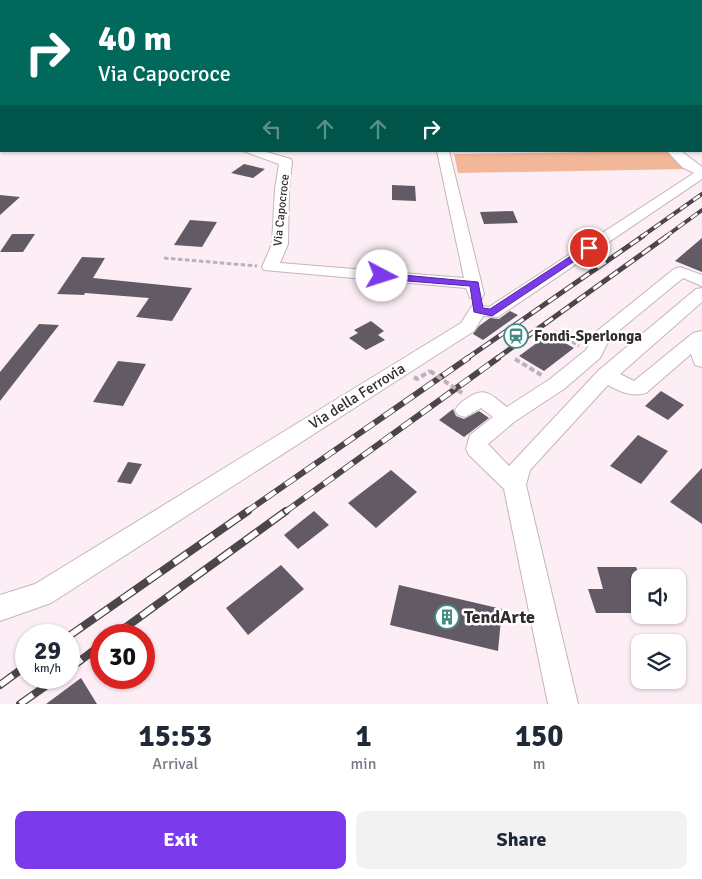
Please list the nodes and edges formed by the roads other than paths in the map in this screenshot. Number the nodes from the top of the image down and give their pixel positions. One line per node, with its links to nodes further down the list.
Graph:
1 (252, 152): 6 (street, Via Capocroce)
2 (443, 152): 6 (street)
3 (674, 152): 4 (street)
4 (702, 172): 8 (street)
5 (702, 281): 11 (street)
6 (474, 284): 8 (street)
7 (702, 293): 13 (street)
8 (478, 310): 20 (street, Via della Ferrovia)
9 (702, 337): 14 (street)
10 (702, 346): 12 (street)
11 (594, 352): 13 (street); 15 (street)
12 (702, 361)
13 (621, 364): 14 (street)
14 (606, 375): 17 (street)
15 (552, 388): 17 (street); 18 (street)
16 (464, 402): 18 (street)
17 (574, 408): 19 (street)
18 (507, 417): 19 (street)
19 (515, 484): 21 (street)
20 (0, 608)
21 (563, 704)

